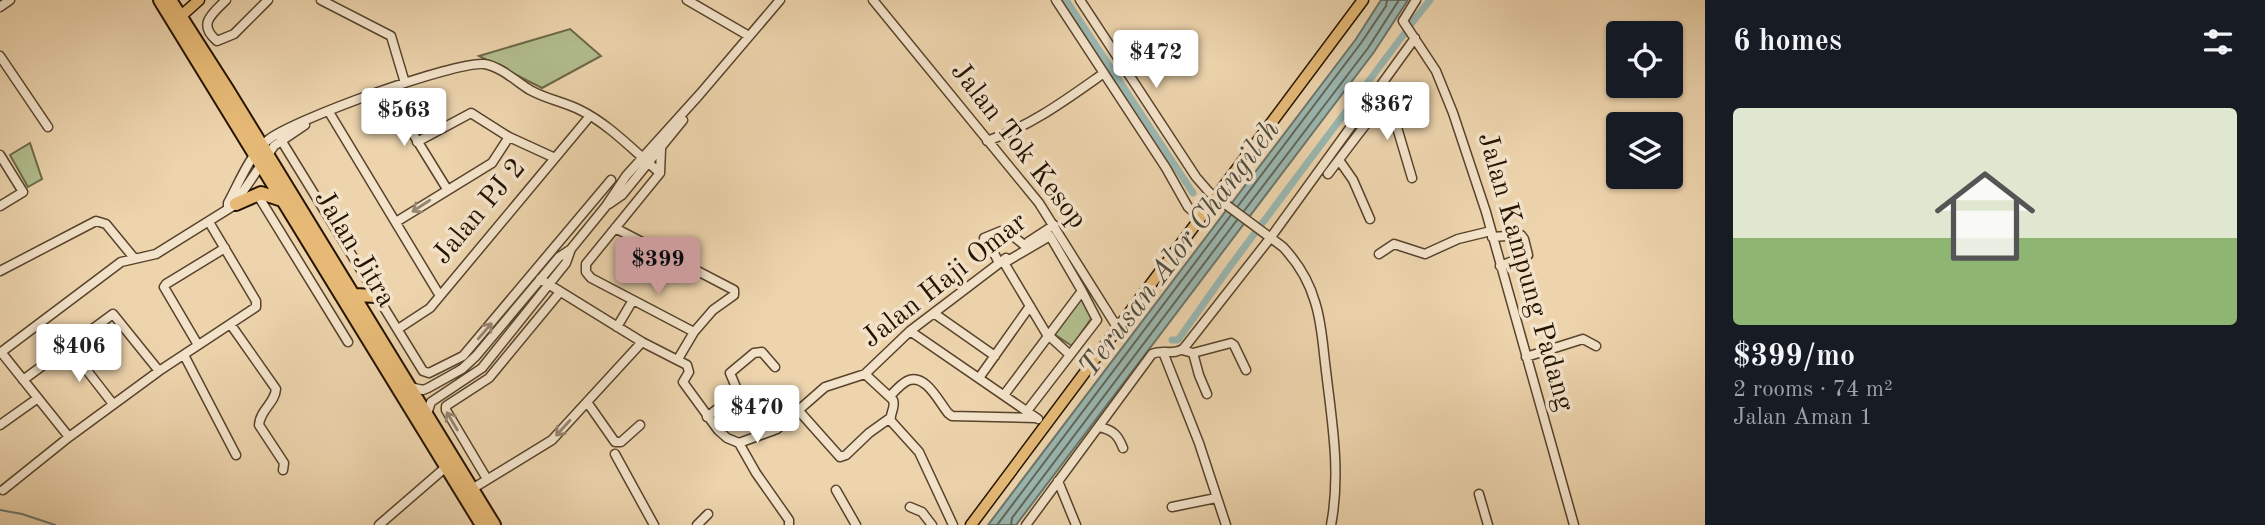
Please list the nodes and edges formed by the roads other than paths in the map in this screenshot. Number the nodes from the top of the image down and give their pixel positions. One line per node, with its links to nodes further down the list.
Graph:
1 (10, 0): 15 (street)
2 (160, 0): 36 (highway, Jalan Jitra)
3 (170, 0): 16 (highway, Jalan Jitra)
4 (199, 0): 16 (main road)
5 (226, 0): 6 (street)
6 (268, 0)
7 (321, 0): 21 (street)
8 (687, 0): 17 (street)
9 (780, 0): 17 (street)
10 (873, 0): 32 (street, Jalan Tok Kesop)
11 (1056, 0): 20 (street)
12 (1080, 0): 47 (street)
13 (1363, 0): 47 (main road)
14 (1416, 0): 18 (street)
15 (0, 7)
16 (180, 17): 36 (highway, Jalan Jitra)
17 (749, 36): 23 (street)
18 (1415, 38): 24 (street); 58 (street, Jalan Kampung Padang)
19 (0, 56): 29 (street)
20 (1104, 73): 32 (street); 52 (street)
21 (405, 83): 22 (street); 27 (street)
22 (386, 90): 26 (street); 33 (street)
23 (700, 94): 34 (street); 38 (street)
24 (1373, 97): 25 (street); 59 (street)
25 (1382, 103): 39 (street); 42 (street)
26 (329, 112): 28 (street); 55 (street)
27 (590, 116): 37 (street, Jalan PJ 2); 38 (street)
28 (316, 117): 31 (street); 36 (street)
29 (48, 127)
30 (509, 137): 33 (street); 37 (street); 45 (street)
31 (281, 140): 36 (street); 74 (street)
32 (987, 141): 56 (street, Jalan Tok Kesop)
33 (417, 142): 45 (street)
34 (661, 149): 38 (street); 40 (street)
35 (0, 155): 49 (street)
36 (261, 155): 48 (highway, Jalan Jitra); 50 (street); 73 (highway, Jalan Jitra)
37 (555, 158): 75 (street, Jalan PJ 2)
38 (645, 160): 40 (street); 44 (street); 51 (street)
39 (1339, 160): 41 (street); 53 (street)
40 (660, 173): 44 (street); 57 (street)
41 (1328, 174)
42 (1412, 178)
43 (611, 180): 82 (street, one-way to 43)
44 (633, 181): 51 (street)
45 (447, 189): 55 (street, one-way to 55)
46 (257, 194): 48 (highway); 50 (highway); 86 (street)
47 (1219, 198): 52 (main road); 59 (street)
48 (283, 200): 128 (highway, Jalan Jitra)
49 (0, 206)
50 (232, 206): 54 (street)
51 (606, 206): 62 (street)
52 (1200, 218): 81 (main road)
53 (1370, 219)
54 (209, 222): 61 (street); 65 (street)
55 (396, 222): 75 (street)
56 (1054, 225): 60 (street, Jalan Haji Omar); 81 (street, Jalan Tok Kesop)
57 (615, 228): 76 (street); 84 (street)
58 (1491, 234): 63 (street); 67 (street, Jalan Kampung Padang); 67 (street)
59 (1268, 235): 91 (street); 153 (street)
60 (1024, 245): 66 (street, Jalan Haji Omar); 66 (street)
61 (225, 248): 79 (street); 88 (street)
62 (571, 248): 69 (street); 70 (street)
63 (1379, 254)
64 (0, 258): 68 (street)
65 (134, 258): 68 (street); 92 (street)
66 (1002, 262): 71 (street); 77 (street); 78 (street, Jalan Haji Omar)
67 (1500, 266): 98 (street, Jalan Kampung Padang)
68 (3, 269)
69 (540, 279): 70 (street); 106 (street)
70 (548, 286): 72 (street); 115 (street)
71 (1082, 291): 85 (street); 96 (street)
72 (559, 292): 80 (street); 130 (street, one-way to 72)
73 (354, 295): 74 (highway); 106 (highway, Jalan Jitra)
74 (377, 296): 82 (street)
75 (440, 296): 82 (street, Jalan PJ 2)
76 (633, 300): 80 (street); 84 (street)
77 (1030, 306): 85 (street); 97 (street)
78 (935, 314): 83 (street, Jalan Haji Omar); 97 (street)
79 (231, 325): 88 (street); 129 (street)
80 (617, 327): 87 (street)
81 (1117, 327): 121 (main road)
82 (398, 329)
83 (911, 331): 103 (street, Jalan Haji Omar); 104 (street)
84 (694, 332): 99 (street)
85 (1049, 337): 96 (street); 108 (street)
86 (348, 342)
87 (642, 342): 99 (street); 111 (street)
88 (198, 345): 95 (street)
89 (68, 346): 102 (street); 105 (street); 112 (street)
90 (1596, 346): 98 (street)
91 (1182, 350): 93 (street); 94 (street)
92 (1, 352): 105 (street)
93 (1163, 352): 122 (street); 136 (street)
94 (1193, 353): 101 (street); 107 (street)
95 (184, 355): 102 (street); 127 (street)
96 (1070, 355): 114 (street)
97 (995, 356): 104 (street)
98 (1527, 357): 155 (street, Jalan Kampung Padang)
99 (678, 359): 116 (street)
100 (775, 367): 116 (street)
101 (1246, 370)
102 (159, 371): 112 (street)
103 (865, 374): 109 (street); 113 (street)
104 (979, 378): 108 (street)
105 (23, 380): 110 (street)
106 (410, 387): 115 (highway, Jalan Jitra)
107 (1207, 394)
108 (1004, 395): 114 (street)
109 (890, 396): 117 (street); 118 (street)
110 (38, 398): 119 (street); 123 (street)
111 (587, 402): 120 (street); 130 (street, one-way to 130)
112 (113, 404): 123 (street)
113 (799, 411): 117 (street); 124 (street)
114 (1027, 411): 118 (street)
115 (427, 416): 132 (highway, Jalan Jitra)
116 (707, 416): 124 (street)
117 (890, 418): 148 (street)
118 (1036, 418): 121 (street)
119 (0, 425)
120 (640, 425)
121 (1046, 425): 149 (main road)
122 (1099, 427): 125 (street); 131 (street)
123 (69, 437): 133 (street)
124 (739, 443): 145 (street)
125 (1124, 448)
126 (615, 454): 143 (street)
127 (236, 455)
128 (446, 467): 140 (street); 141 (highway, Jalan Jitra)
129 (283, 470)
130 (487, 479): 132 (street)
131 (1058, 481): 150 (street); 151 (street)
132 (472, 489): 142 (highway, Jalan Jitra)
133 (3, 490)
134 (836, 490): 146 (street)
135 (1479, 495): 154 (street)
136 (1216, 498): 138 (street); 152 (street)
137 (910, 506): 147 (street)
138 (1172, 507)
139 (708, 514): 144 (street)
140 (379, 525)
141 (482, 525)
142 (494, 525)
143 (654, 525)
144 (697, 525)
145 (789, 525)
146 (856, 525)
147 (932, 525)
148 (953, 525)
149 (971, 525)
150 (1026, 525)
151 (1076, 525)
152 (1226, 525)
153 (1331, 525)
154 (1488, 525)
155 (1574, 525)

